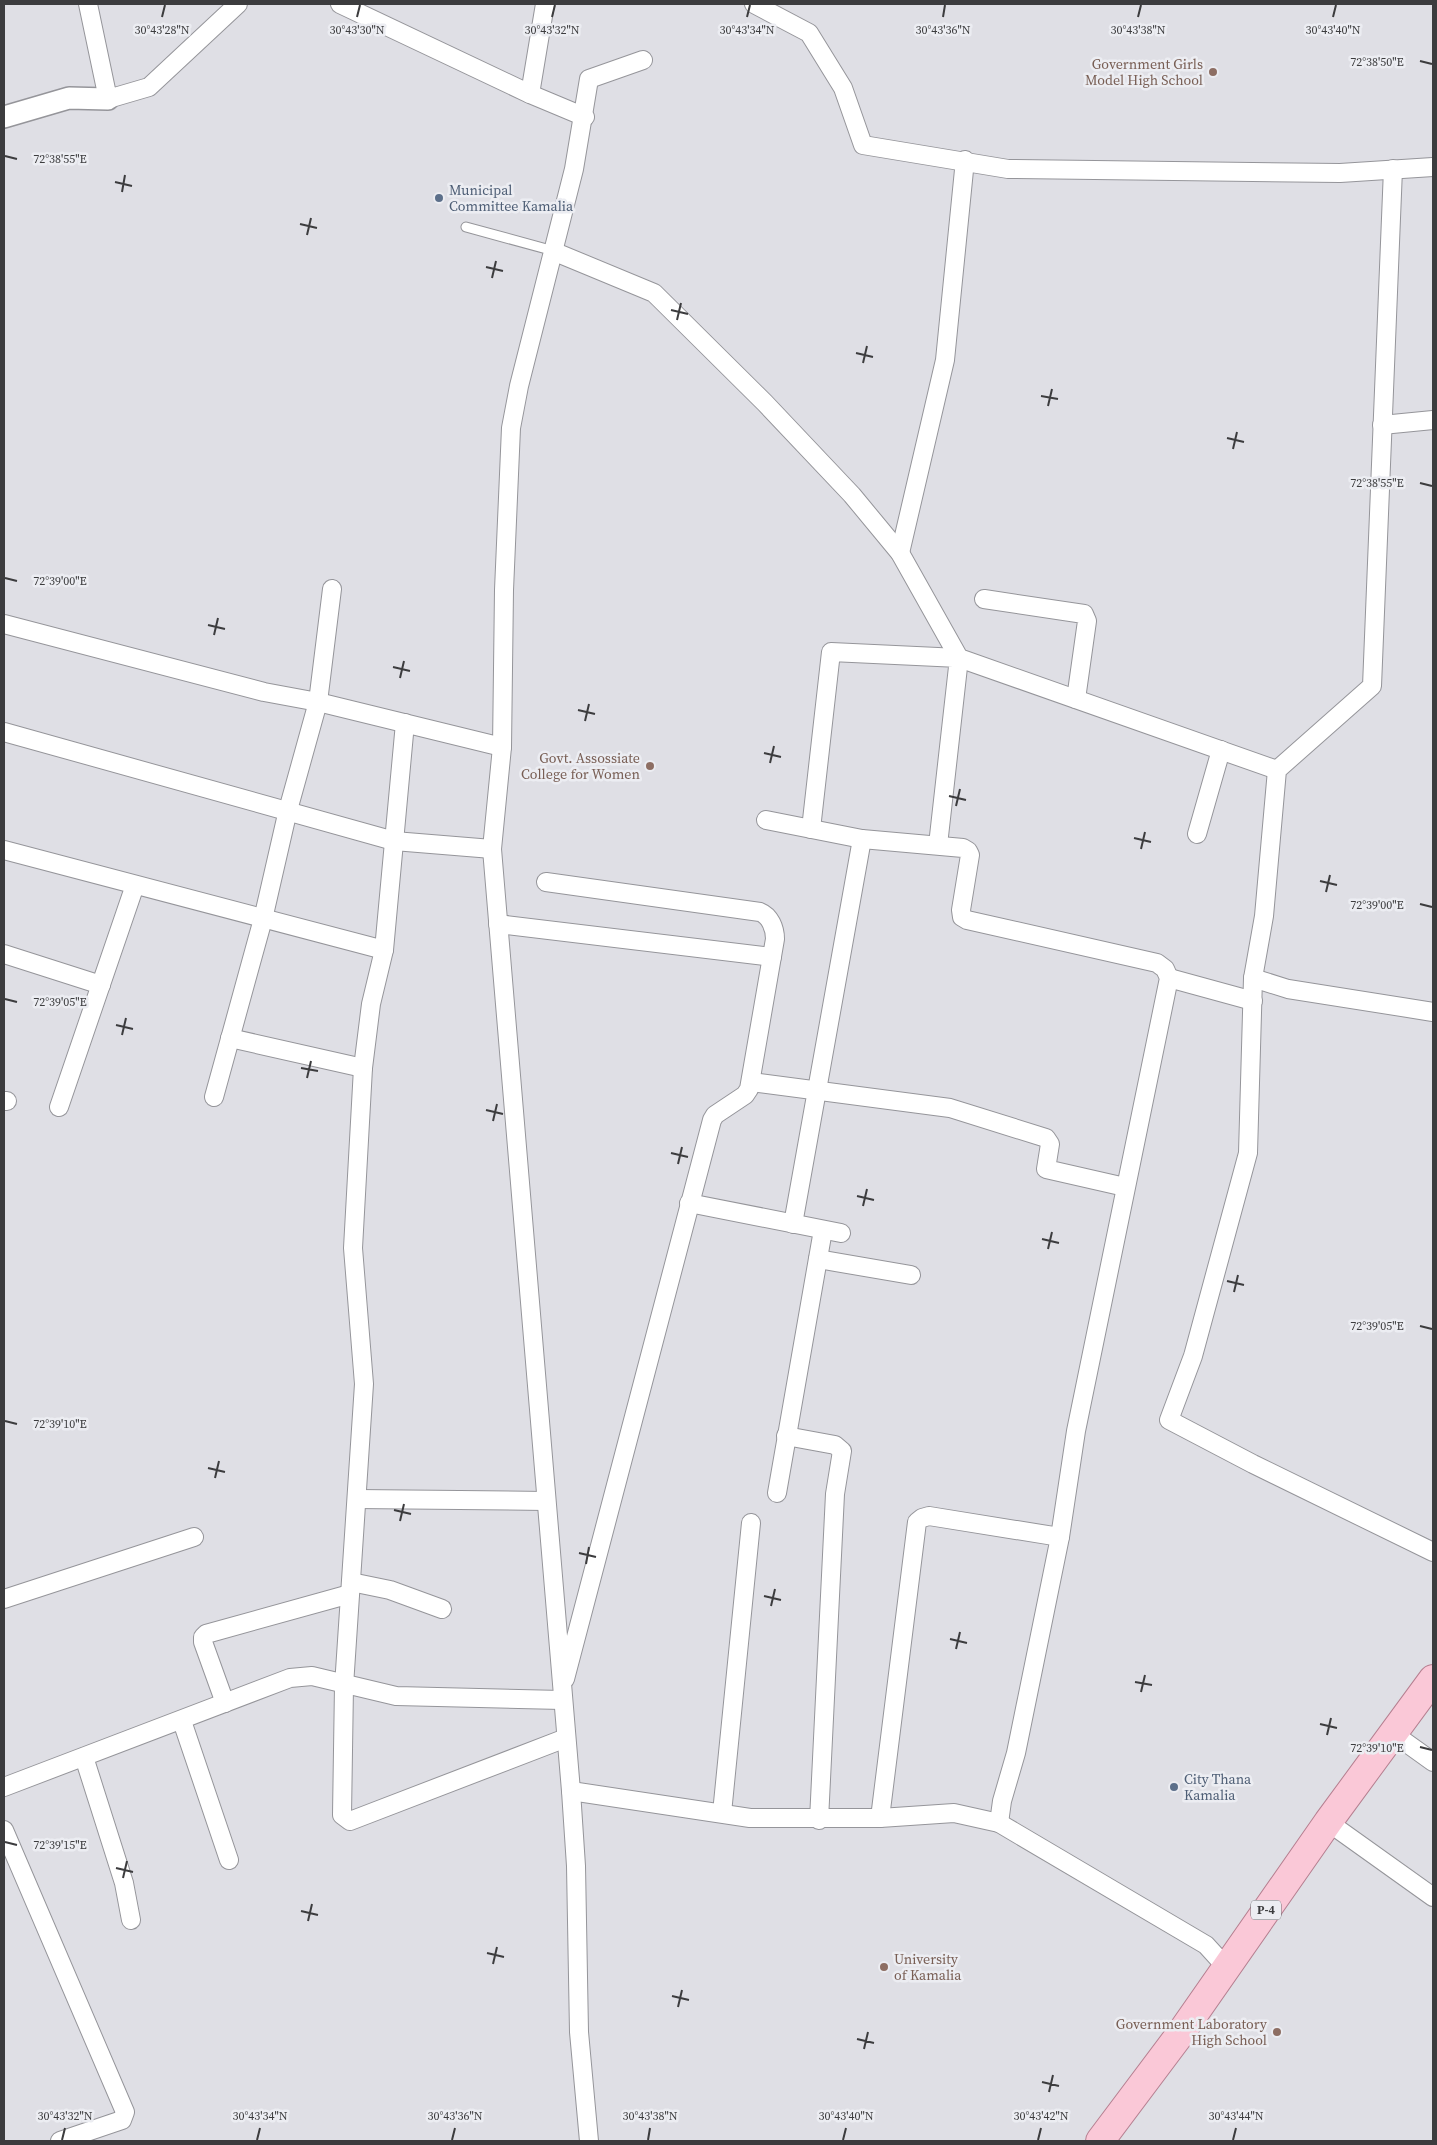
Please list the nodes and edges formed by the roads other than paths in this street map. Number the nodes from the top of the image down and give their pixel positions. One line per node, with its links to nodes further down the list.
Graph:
1 (88, 4): 8 (street)
2 (238, 4): 8 (street)
3 (340, 4): 7 (street)
4 (545, 4): 7 (street)
5 (754, 4): 11 (street)
6 (643, 60): 10 (street)
7 (530, 94): 10 (street)
8 (108, 100): 9 (street)
9 (4, 117)
10 (585, 117): 15 (street)
11 (965, 160): 13 (street); 18 (street)
12 (1433, 167): 13 (street)
13 (1393, 170): 17 (street)
14 (466, 227): 15 (lane)
15 (554, 252): 18 (street); 27 (street)
16 (1433, 420): 17 (street)
17 (1382, 425): 29 (street)
18 (900, 553): 22 (street)
19 (332, 589): 24 (street)
20 (984, 600): 23 (street)
21 (4, 624): 24 (street)
22 (959, 658): 23 (street); 32 (street); 36 (street)
23 (1076, 699): 28 (street)
24 (318, 702): 25 (street); 30 (street)
25 (405, 724): 27 (street); 35 (street)
26 (4, 732): 30 (street)
27 (502, 747): 37 (street)
28 (1221, 750): 29 (street); 33 (street)
29 (1277, 770): 47 (street)
30 (288, 810): 35 (street); 41 (street)
31 (766, 820): 32 (street)
32 (811, 829): 34 (street)
33 (1197, 834)
34 (862, 839): 36 (street); 54 (street)
35 (394, 840): 37 (street); 43 (street)
36 (938, 845): 46 (street)
37 (492, 849): 42 (street)
38 (4, 850): 40 (street)
39 (546, 882): 45 (street)
40 (135, 885): 41 (street); 48 (street)
41 (264, 919): 43 (street); 51 (street)
42 (498, 924): 45 (street); 67 (street)
43 (384, 950): 52 (street)
44 (4, 954): 48 (street)
45 (772, 957): 53 (street)
46 (1169, 978): 49 (street); 57 (street)
47 (1253, 978): 49 (street); 50 (street)
48 (101, 985): 56 (street)
49 (1253, 1001): 71 (street)
50 (1433, 1012)
51 (230, 1038): 52 (street); 55 (street)
52 (364, 1068): 66 (street)
53 (751, 1082): 54 (street); 58 (street)
54 (818, 1091): 57 (street); 59 (street)
55 (214, 1097)
56 (59, 1107)
57 (1125, 1187): 70 (street)
58 (688, 1203): 59 (street); 77 (street)
59 (793, 1224): 60 (street)
60 (823, 1230): 61 (street); 62 (street)
61 (841, 1233)
62 (818, 1259): 63 (street); 64 (street)
63 (911, 1275)
64 (786, 1436): 65 (street); 88 (street)
65 (777, 1493)
66 (357, 1499): 67 (street); 72 (street)
67 (546, 1501): 77 (street)
68 (751, 1523): 86 (street)
69 (194, 1537): 73 (street)
70 (1060, 1537): 87 (street); 90 (street)
71 (1433, 1552)
72 (350, 1588): 74 (street); 76 (street); 78 (street)
73 (4, 1599)
74 (442, 1608)
75 (1433, 1679): 80 (main road, P-4)
76 (344, 1686): 77 (street); 78 (street); 81 (street)
77 (562, 1696): 81 (street)
78 (225, 1703): 79 (street)
79 (182, 1721): 82 (street); 92 (street)
80 (1394, 1734): 83 (street); 89 (main road, P-4)
81 (566, 1738): 85 (street)
82 (84, 1757): 84 (street); 94 (street)
83 (1433, 1762)
84 (4, 1787)
85 (571, 1791): 86 (street); 97 (street)
86 (722, 1813): 88 (street)
87 (880, 1818): 88 (street); 90 (street)
88 (819, 1820)
89 (1328, 1822): 93 (street); 95 (main road, P-4)
90 (999, 1823): 95 (street)
91 (4, 1830): 96 (street)
92 (229, 1860)
93 (1433, 1896)
94 (131, 1920)
95 (1226, 1967): 98 (main road, P-4)
96 (60, 2141)
97 (588, 2141)
98 (1100, 2141)

